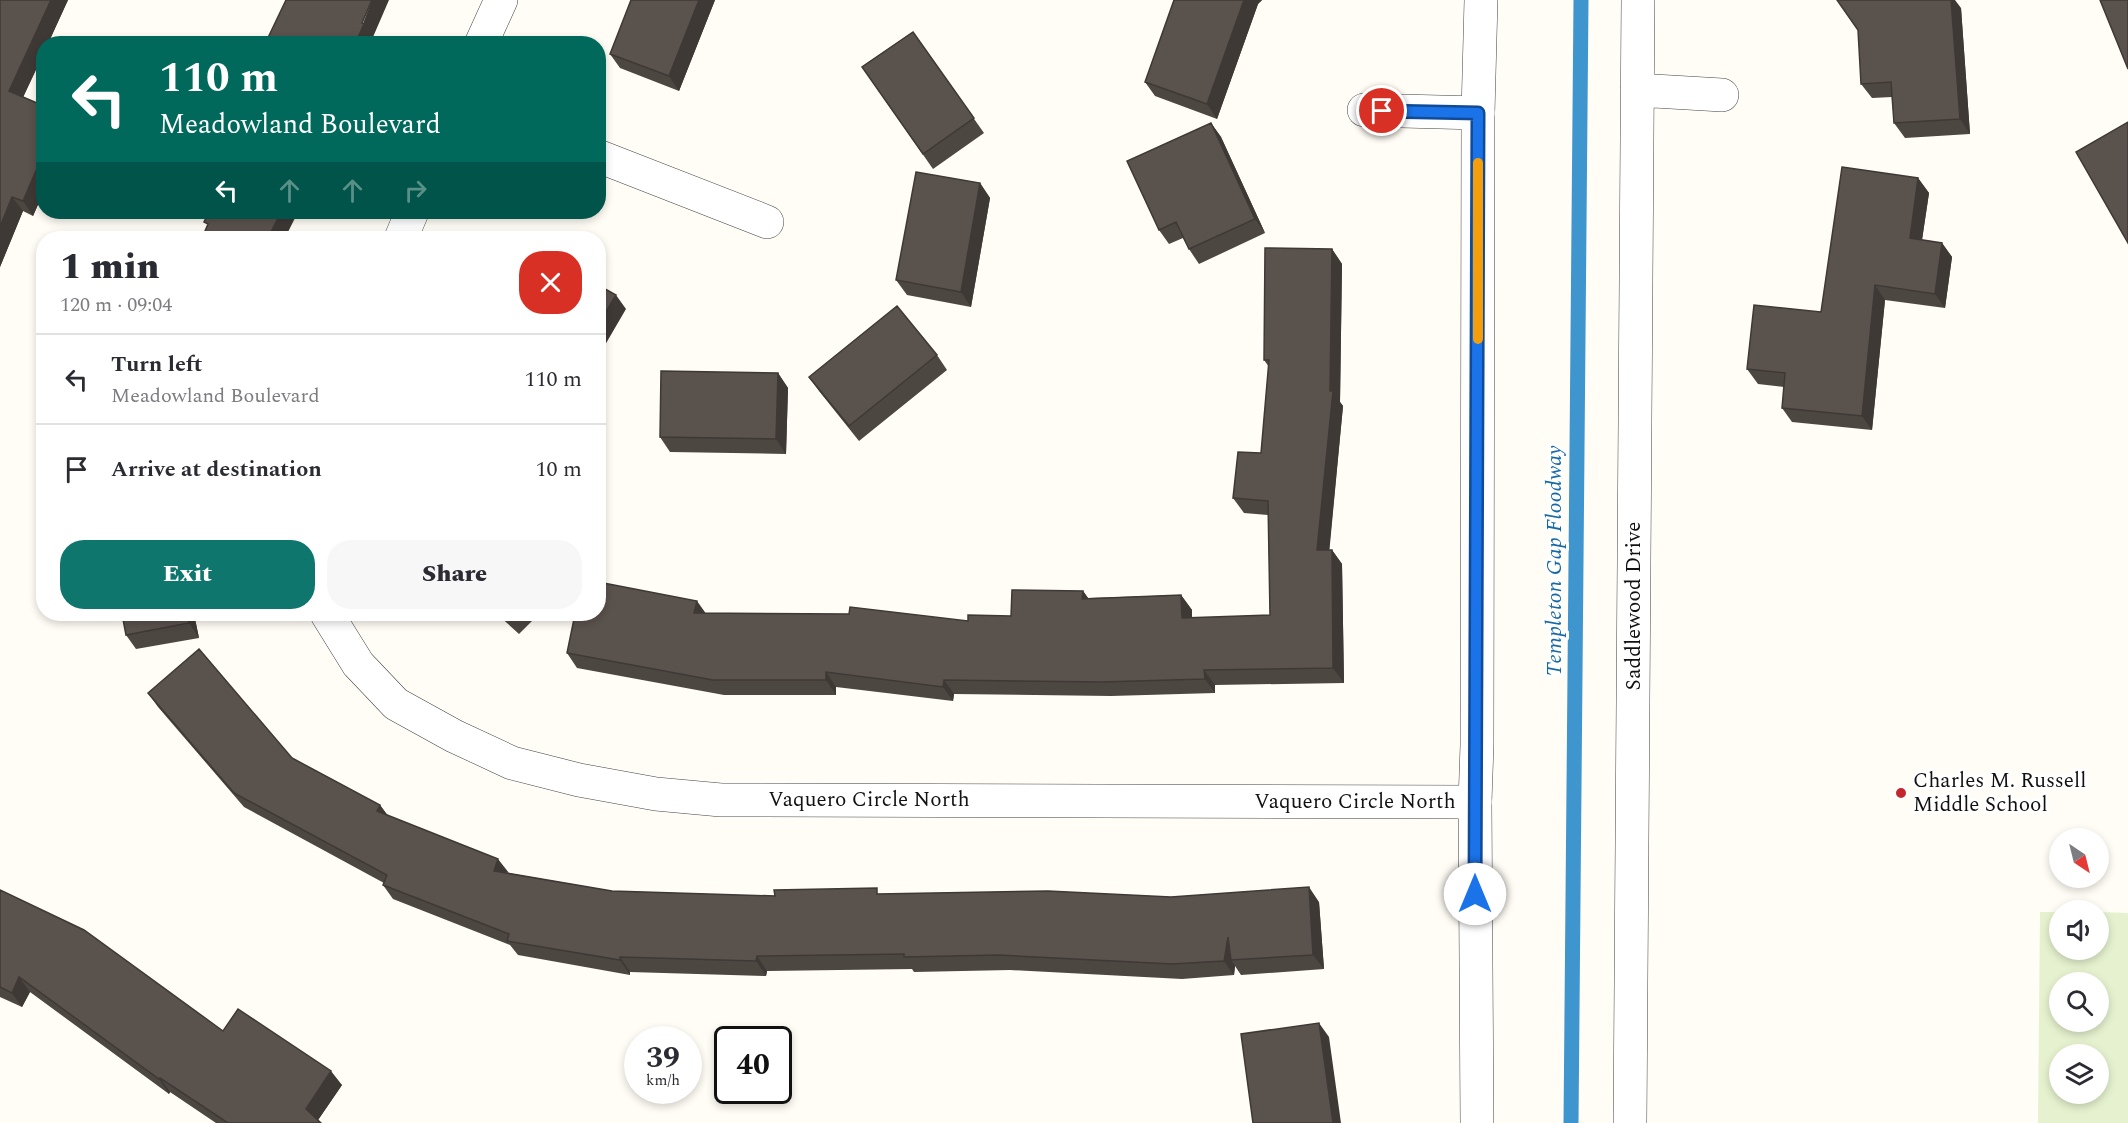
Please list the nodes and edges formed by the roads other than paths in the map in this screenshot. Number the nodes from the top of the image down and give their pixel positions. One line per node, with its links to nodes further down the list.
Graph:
1 (501, 0): 4 (street)
2 (1482, 0): 8 (street)
3 (1638, 0): 5 (street, Saddlewood Drive)
4 (485, 36)
5 (1636, 90): 6 (street); 14 (street, Saddlewood Drive)
6 (1722, 95)
7 (1364, 110): 8 (street)
8 (1478, 113): 12 (street)
9 (606, 159): 10 (street)
10 (768, 222)
11 (331, 621): 12 (street, Vaquero Circle North)
12 (1475, 802): 13 (street)
13 (1477, 1123)
14 (1630, 1123)

